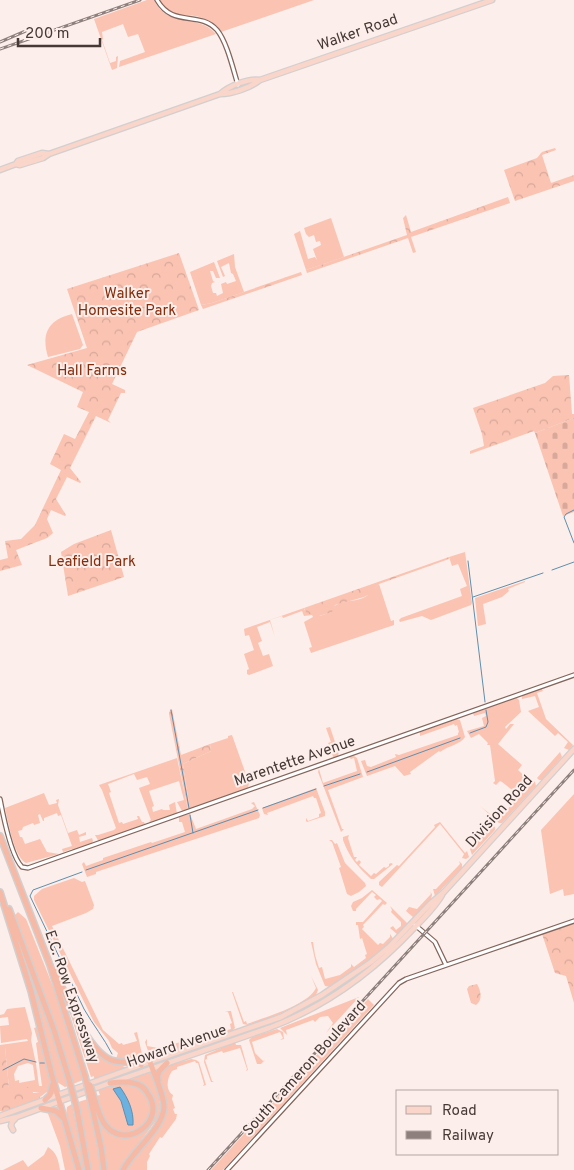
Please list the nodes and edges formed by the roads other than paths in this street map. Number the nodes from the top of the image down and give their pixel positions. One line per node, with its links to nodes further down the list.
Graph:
1 (157, 0): 4 (street)
2 (492, 0): 3 (main road, Walker Road)
3 (260, 80): 4 (main road, Walker Road); 5 (main road, Walker Road)
4 (238, 84): 5 (main road, Walker Road)
5 (220, 94): 6 (main road, Walker Road)
6 (0, 170)
7 (574, 675): 9 (street, Marentette Avenue)
8 (574, 749): 14 (main road, Division Road)
9 (0, 799)
10 (0, 836): 15 (highway, E.C. Row Expressway)
11 (0, 885): 36 (highway, E.C. Row Expressway, bridge)
12 (0, 892): 23 (highway)
13 (574, 921): 16 (street)
14 (415, 924): 16 (street); 17 (main road, Division Road); 18 (main road, Division Road)
15 (36, 932): 21 (highway); 29 (highway, E.C. Row Expressway, bridge)
16 (446, 965): 39 (street, South Cameron Boulevard)
17 (327, 992): 19 (main road, Howard Avenue)
18 (330, 998): 20 (main road, Howard Avenue)
19 (150, 1062): 21 (main road, Howard Avenue); 22 (highway)
20 (167, 1063): 22 (main road, Howard Avenue); 25 (highway)
21 (141, 1065): 26 (main road, Howard Avenue)
22 (152, 1069): 24 (main road, Howard Avenue); 25 (highway)
23 (52, 1076): 26 (highway); 27 (highway)
24 (110, 1083): 28 (main road, Howard Avenue); 29 (highway)
25 (160, 1090): 38 (highway)
26 (58, 1096): 27 (main road, Howard Avenue); 28 (highway)
27 (45, 1100): 31 (main road, Howard Avenue)
28 (60, 1102): 30 (main road, Howard Avenue); 33 (highway)
29 (93, 1102): 37 (highway)
30 (41, 1108): 32 (main road, Howard Avenue); 33 (highway)
31 (1, 1117): 32 (main road, Howard Avenue)
32 (17, 1117): 34 (main road)
33 (64, 1119): 35 (highway)
34 (13, 1130)
35 (79, 1170)
36 (88, 1170)
37 (104, 1170)
38 (123, 1170)
39 (227, 1170)

